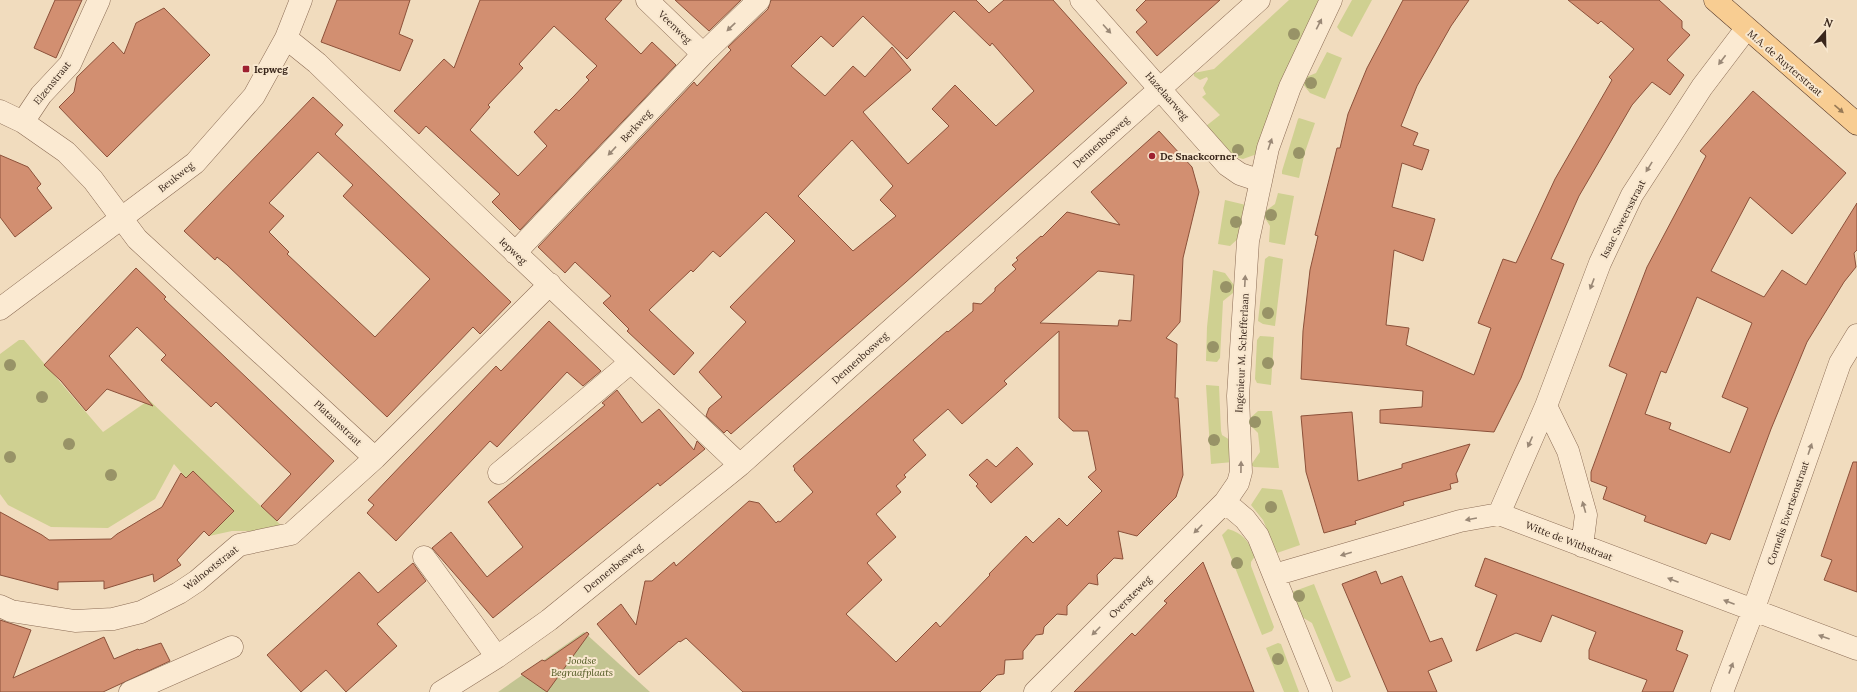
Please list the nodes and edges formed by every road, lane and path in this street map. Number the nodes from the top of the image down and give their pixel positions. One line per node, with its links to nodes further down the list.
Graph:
1 (99, 0): 14 (street, Elzenstraat)
2 (301, 0): 10 (street, Beukweg)
3 (647, 0): 11 (street, Veenweg)
4 (759, 0): 11 (street, Berkweg, one-way to 11)
5 (1081, 0): 12 (street, Hazelaarweg, one-way to 12)
6 (1259, 0): 12 (street, Dennenbosweg)
7 (1331, 0): 16 (street, Ingenieur M. Schefferlaan, one-way to 7)
8 (1715, 0): 9 (main road, M.A. de Ruyterstraat)
9 (1746, 29): 15 (main road, M.A. de Ruyterstraat, one-way to 15); 23 (street, Isaac Sweersstraat, one-way to 23)
10 (286, 38): 17 (street, Beukweg); 18 (street, Iepweg)
11 (703, 54): 18 (street, Berkweg, one-way to 18)
12 (1160, 89): 16 (street, Hazelaarweg); 25 (street, Dennenbosweg)
13 (0, 111): 14 (street)
14 (24, 122): 17 (street)
15 (1857, 124)
16 (1261, 182): 27 (street, Ingenieur M. Schefferlaan, one-way to 16)
17 (123, 218): 20 (street, Beukweg); 24 (street, Plataanstraat)
18 (515, 253): 19 (street, Iepweg)
19 (550, 284): 22 (street, Iepweg); 24 (street)
20 (0, 309)
21 (1857, 335): 33 (street, Cornelis Evertsenstraat, one-way to 21)
22 (631, 362): 25 (street, Iepweg); 26 (street)
23 (1546, 406): 28 (street, Isaac Sweersstraat, one-way to 28); 29 (street, one-way to 23)
24 (375, 458): 32 (street, Walnootstraat)
25 (740, 465): 36 (street, Dennenbosweg)
26 (499, 473)
27 (1225, 502): 31 (street); 39 (street, Oversteweg, one-way to 39)
28 (1499, 514): 29 (street, Witte de Withstraat); 31 (street, one-way to 31)
29 (1582, 546): 33 (street, Witte de Withstraat, one-way to 29)
30 (424, 557): 36 (street)
31 (1274, 574): 40 (street)
32 (0, 606)
33 (1753, 611): 35 (street, Witte de Withstraat, one-way to 33); 41 (street, Cornelis Evertsenstraat, one-way to 33)
34 (232, 647): 37 (street)
35 (1857, 649)
36 (497, 657): 38 (street, Dennenbosweg)
37 (130, 692)
38 (441, 692)
39 (1035, 692)
40 (1320, 692)
41 (1722, 692)

